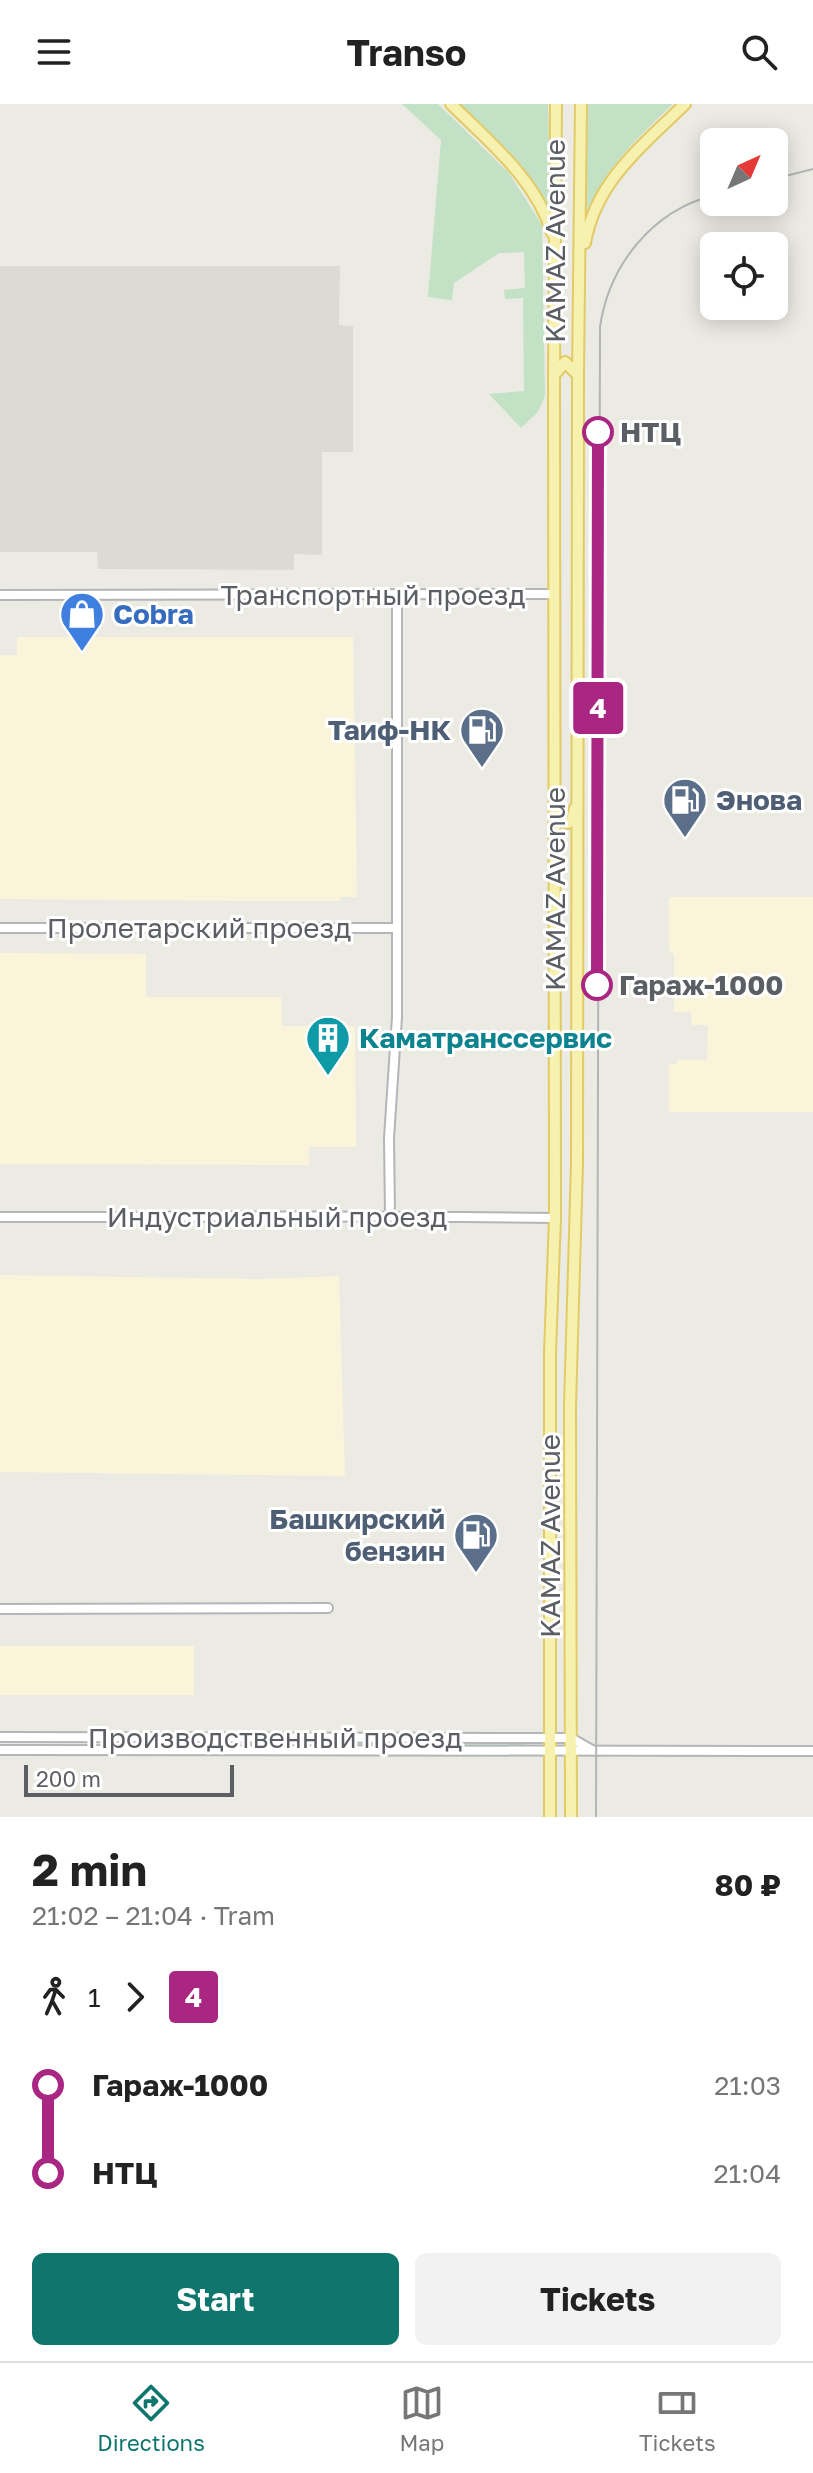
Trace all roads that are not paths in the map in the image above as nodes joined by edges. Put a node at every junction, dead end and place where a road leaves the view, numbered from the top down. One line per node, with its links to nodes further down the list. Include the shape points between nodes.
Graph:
1 (451, 104): 5 (main road, via 516,169 544,209)
2 (556, 104): 5 (main road, KAMAZ Avenue)
3 (581, 104): 6 (main road, KAMAZ Avenue)
4 (685, 104): 6 (main road, via 601,195)
5 (556, 264): 7 (main road, KAMAZ Avenue)
6 (581, 273): 8 (main road, KAMAZ Avenue)
7 (554, 375): 8 (main road, via 565,362); 9 (main road, KAMAZ Avenue)
8 (578, 375): 13 (main road, KAMAZ Avenue)
9 (555, 594): 11 (street, Транспортный проезд); 12 (main road, KAMAZ Avenue)
10 (0, 595): 11 (street, Транспортный проезд)
11 (397, 595): 15 (street)
12 (555, 795): 13 (main road, via 562,820 568,823); 18 (main road, KAMAZ Avenue)
13 (578, 797): 20 (main road, KAMAZ Avenue)
14 (0, 928): 15 (street, Пролетарский проезд)
15 (397, 928): 16 (street)
16 (390, 1215): 17 (street, Индустриальный проезд); 18 (street, Индустриальный проезд)
17 (0, 1217)
18 (555, 1218): 19 (main road, KAMAZ Avenue)
19 (550, 1353): 20 (main road, via 560,1373 569,1370); 21 (main road, KAMAZ Avenue)
20 (571, 1361): 22 (main road, KAMAZ Avenue)
21 (550, 1404): 22 (main road, via 559,1394); 27 (main road, KAMAZ Avenue)
22 (570, 1406): 28 (main road, KAMAZ Avenue)
23 (328, 1608): 24 (street)
24 (0, 1609)
25 (0, 1737): 26 (street, Производственный проезд)
26 (183, 1738): 27 (street, Производственный проезд); 30 (street)
27 (550, 1738): 28 (street, Производственный проезд); 34 (main road, KAMAZ Avenue)
28 (571, 1738): 31 (street); 33 (main road, KAMAZ Avenue)
29 (0, 1750): 30 (street, Производственный проезд)
30 (183, 1751): 34 (street, Производственный проезд)
31 (593, 1751): 32 (street); 33 (street)
32 (813, 1751)
33 (571, 1752): 34 (street, Производственный проезд); 36 (main road, KAMAZ Avenue)
34 (550, 1753): 35 (main road, KAMAZ Avenue)
35 (550, 1817)
36 (571, 1817)

